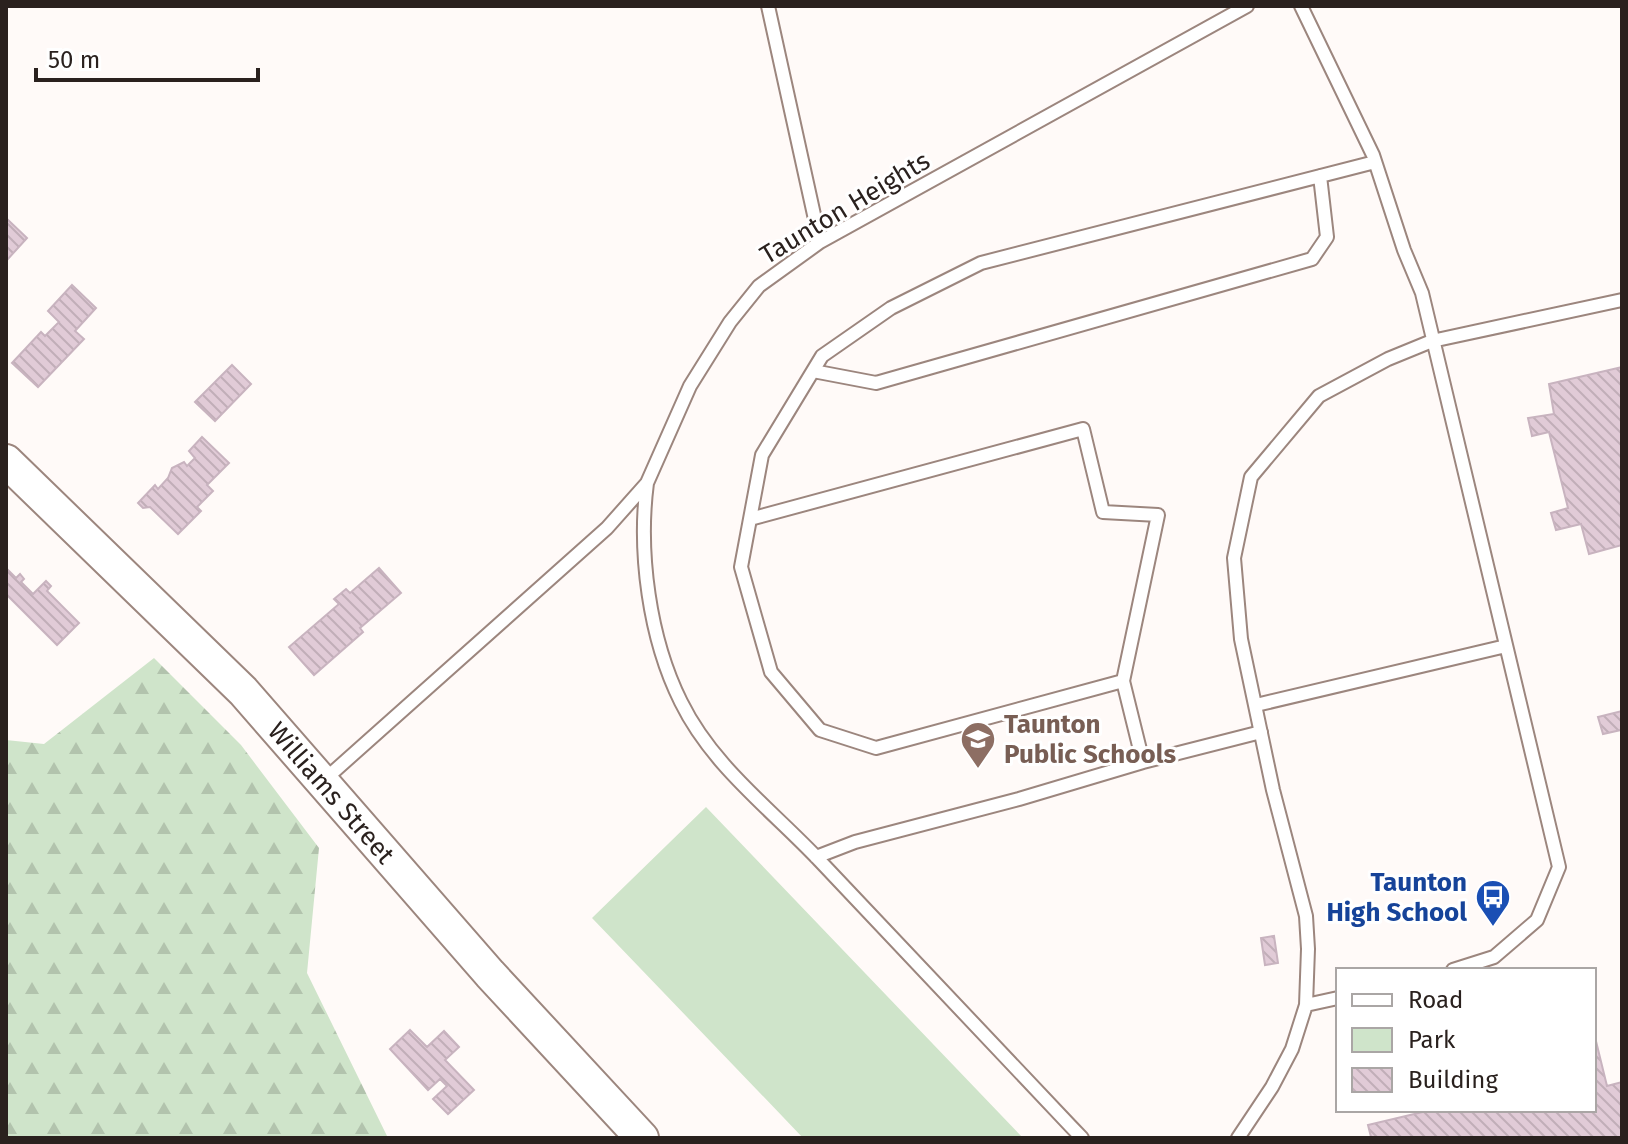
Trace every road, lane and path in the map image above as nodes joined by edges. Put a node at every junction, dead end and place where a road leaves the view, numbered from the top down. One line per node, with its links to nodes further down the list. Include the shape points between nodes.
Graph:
1 (768, 6): 6 (lane)
2 (1247, 6): 6 (lane, Taunton Heights)
3 (1301, 6): 4 (lane)
4 (1375, 162): 5 (lane); 8 (lane, via 1422,293)
5 (1320, 176): 9 (lane, via 981,263 891,308 822,356); 9 (lane, via 1327,237 1312,259 876,383)
6 (820, 242): 11 (lane, Taunton Heights, via 759,286 730,322 690,386)
7 (1622, 300): 8 (lane)
8 (1432, 341): 13 (lane); 15 (lane, via 1319,396 1251,477 1234,558 1241,639)
9 (813, 371): 12 (lane, via 762,455)
10 (6, 461): 18 (street, Williams Street, via 243,691)
11 (647, 483): 18 (lane, Taunton Heights, via 585,549); 19 (lane, via 642,521 649,597 680,701 749,794)
12 (750, 519): 14 (lane, via 741,567 771,672 820,730 876,748); 14 (lane, via 1083,429 1103,512 1158,515)
13 (1506, 646): 15 (lane); 20 (lane, via 1559,867 1537,920 1494,957)
14 (1123, 681): 17 (lane)
15 (1256, 705): 16 (lane)
16 (1261, 732): 17 (lane); 22 (lane, via 1306,916)
17 (1143, 762): 19 (lane)
18 (321, 783): 23 (street, Williams Street)
19 (816, 857): 24 (lane)
20 (1459, 968)
21 (1336, 998): 22 (lane)
22 (1306, 1005): 25 (lane, via 1292,1049)
23 (642, 1138)
24 (1082, 1138)
25 (1238, 1138)

